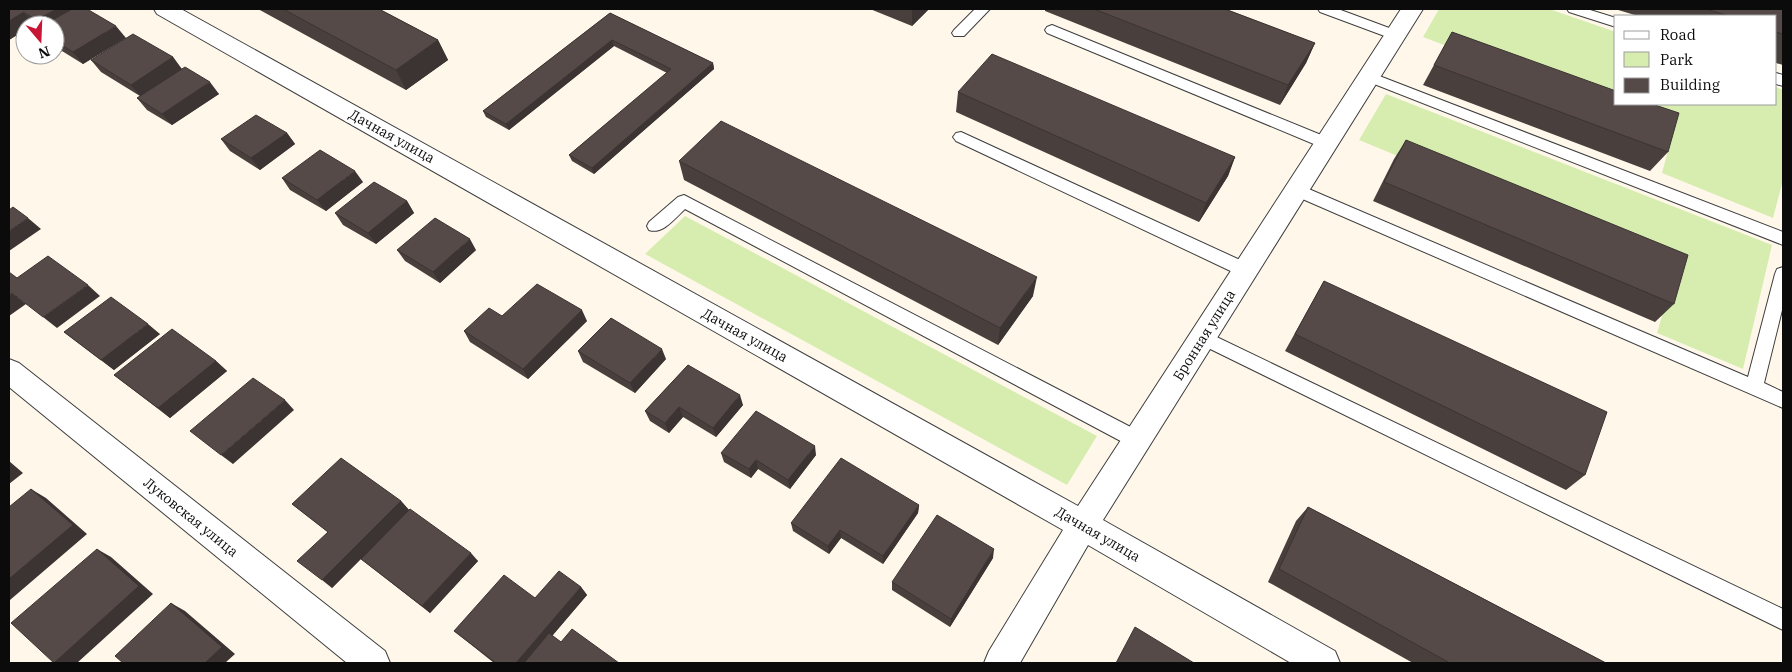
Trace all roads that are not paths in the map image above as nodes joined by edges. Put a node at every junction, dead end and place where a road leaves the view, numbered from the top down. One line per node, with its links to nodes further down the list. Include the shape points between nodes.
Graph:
1 (165, 9): 23 (street, Дачная улица)
2 (983, 9): 8 (lane)
3 (1326, 9): 9 (lane)
4 (1412, 9): 9 (street, Бронная улица)
5 (1574, 9): 6 (lane)
6 (1614, 22)
7 (1052, 30): 12 (lane)
8 (959, 33)
9 (1395, 34): 10 (street, Бронная улица)
10 (1368, 76): 12 (street, Бронная улица); 15 (lane)
11 (961, 137): 16 (lane)
12 (1326, 143): 13 (street, Бронная улица)
13 (1297, 190): 16 (street, Бронная улица); 20 (lane)
14 (655, 226): 22 (lane, via 684,201)
15 (1783, 239)
16 (1245, 270): 18 (street, Бронная улица)
17 (1783, 274): 20 (lane)
18 (1202, 338): 22 (street, Бронная улица); 24 (lane)
19 (9, 371): 25 (street, Луковская улица)
20 (1754, 387): 21 (lane)
21 (1783, 400)
22 (1137, 440): 23 (street, Бронная улица)
23 (1083, 525): 26 (street, Бронная улица); 27 (street, Дачная улица)
24 (1783, 620)
25 (373, 663)
26 (1001, 663)
27 (1323, 663)

